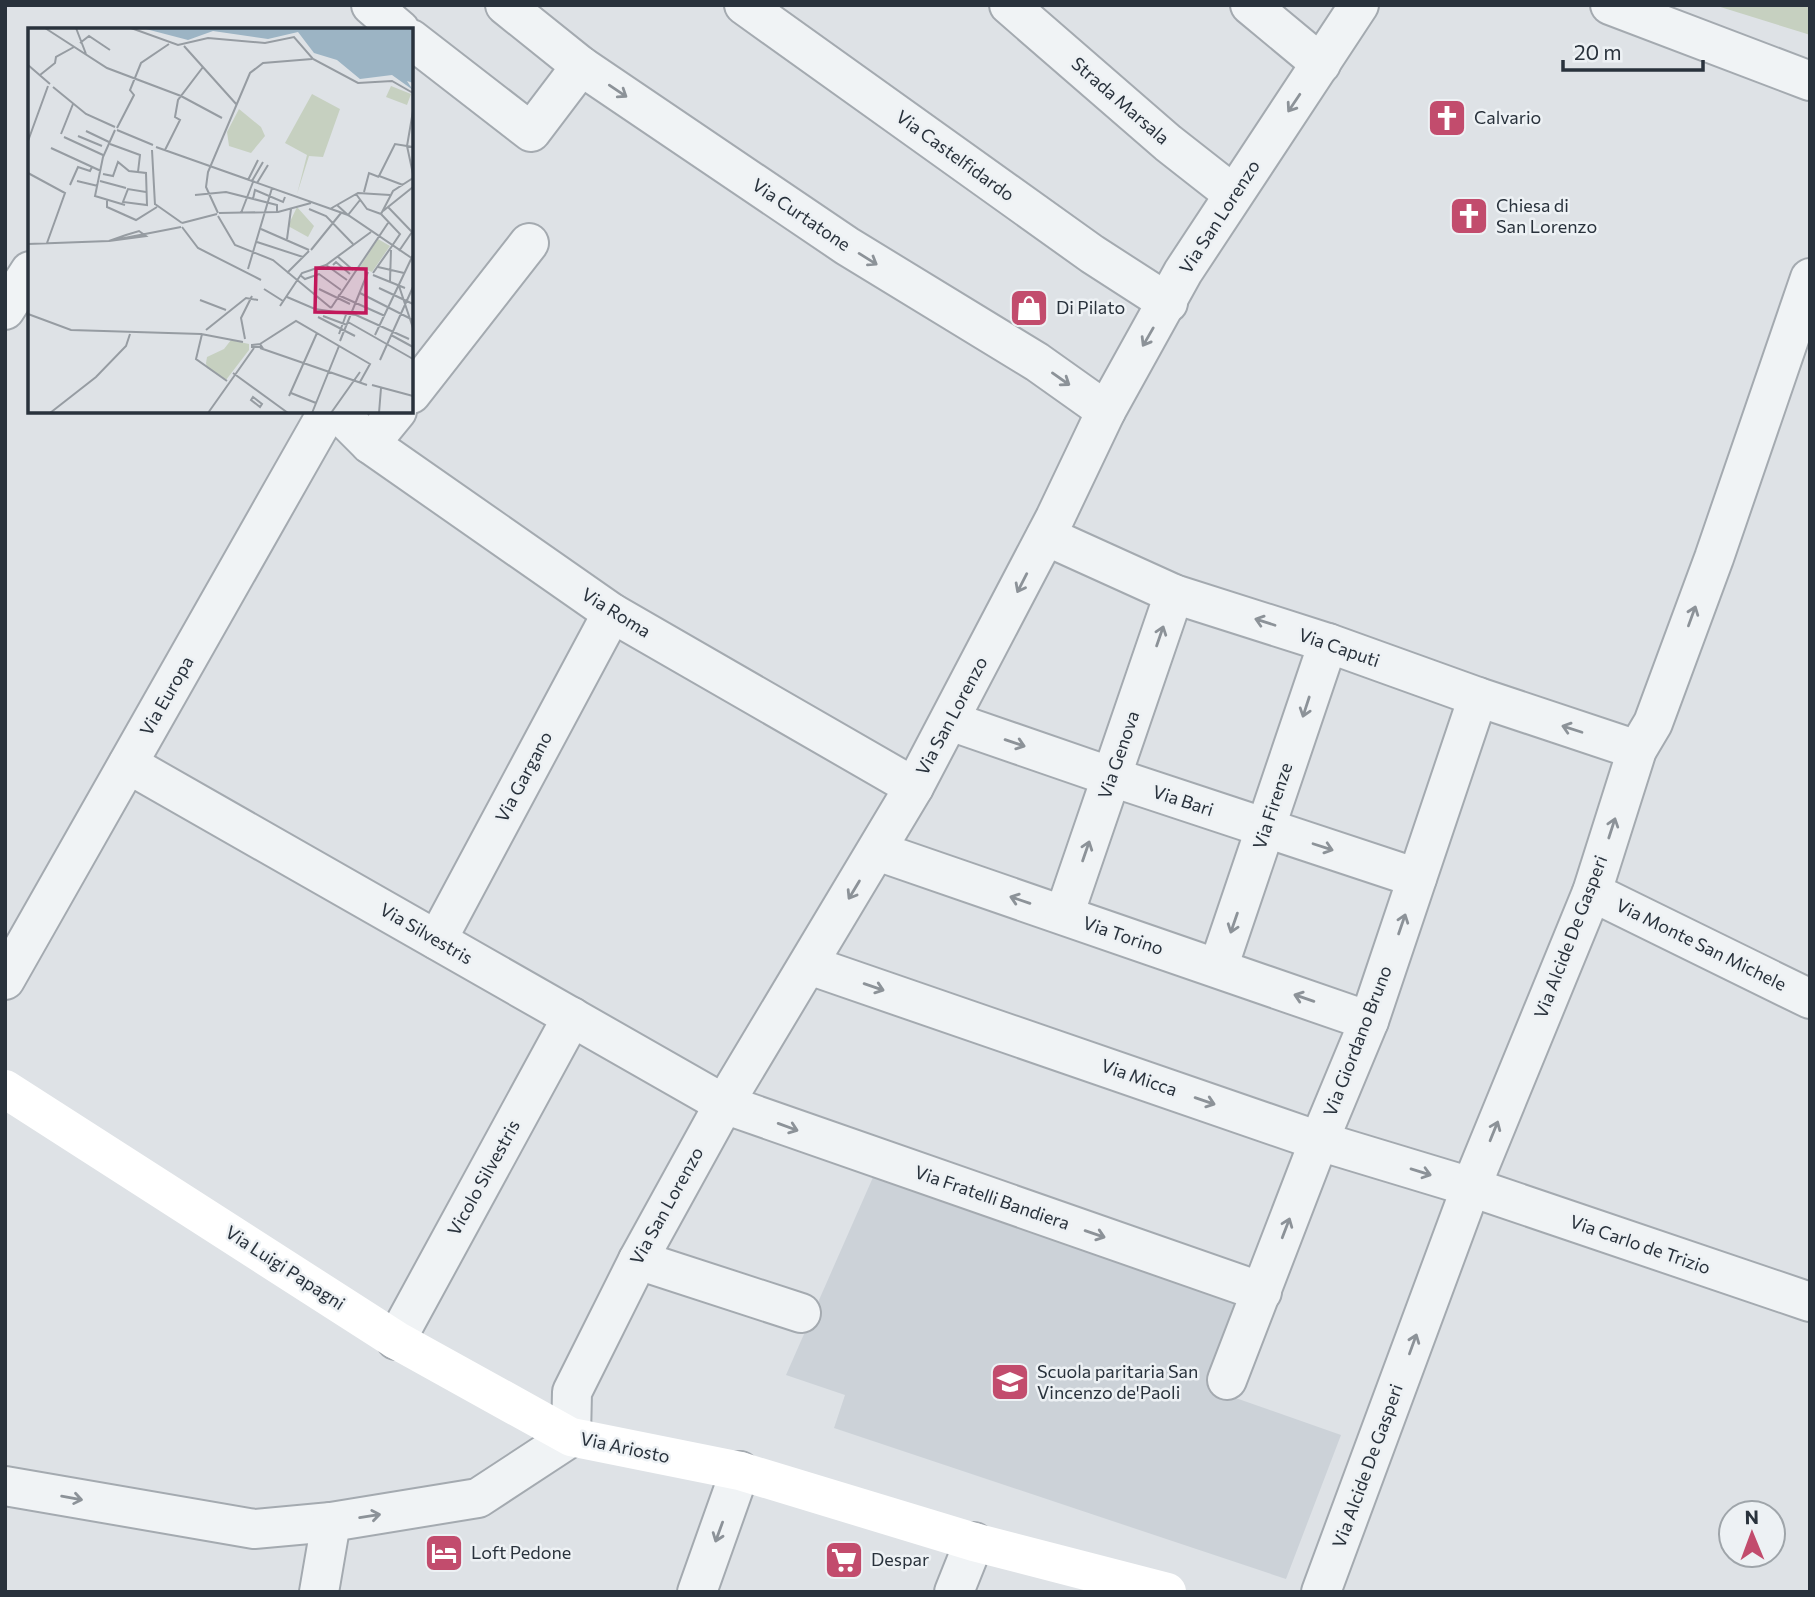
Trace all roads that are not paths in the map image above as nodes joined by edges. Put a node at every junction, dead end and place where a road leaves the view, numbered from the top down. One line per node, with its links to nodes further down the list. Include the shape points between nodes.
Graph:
1 (371, 5): 8 (street)
2 (505, 5): 11 (street, Via Curtatone)
3 (744, 5): 19 (street, Via Castelfidardo, via 1091,254)
4 (1009, 5): 13 (street, Strada Marsala)
5 (1250, 5): 10 (street)
6 (1359, 5): 10 (street, Via San Lorenzo)
7 (1610, 5): 12 (street)
8 (393, 28)
9 (413, 49): 11 (street, via 531,132)
10 (1321, 64): 13 (street, Via San Lorenzo, one-way to 13)
11 (581, 66): 22 (street, Via Curtatone, one-way to 22, via 847,246 1037,362)
12 (1810, 81)
13 (1233, 194): 19 (street, Via San Lorenzo)
14 (529, 243): 21 (street)
15 (28, 263): 16 (street)
16 (5, 270)
17 (28, 274): 20 (street)
18 (1810, 278): 33 (street, Via Alcide De Gasperi, one-way to 18, via 1653,723 1714,558)
19 (1168, 303): 22 (street, Via San Lorenzo, one-way to 22)
20 (5, 310)
21 (413, 391)
22 (1107, 411): 27 (street, Via San Lorenzo)
23 (327, 413): 34 (street, Via Europa)
24 (339, 413): 26 (street, Via Roma)
25 (395, 413): 26 (street)
26 (370, 444): 29 (street, Via Roma)
27 (1046, 536): 28 (street, Via Caputi); 32 (street, Via San Lorenzo, one-way to 32)
28 (1174, 593): 30 (street, Via Caputi, one-way to 28); 35 (street, Via Genova, one-way to 28)
29 (612, 613): 36 (street, Via Roma); 42 (street, Via Gargano)
30 (1328, 643): 31 (street, Via Caputi); 37 (street, Via Firenze, one-way to 37)
31 (1478, 697): 33 (street, Via Caputi, one-way to 31); 39 (street, Via Giordano Bruno)
32 (950, 721): 35 (street, Via Bari, one-way to 35); 36 (street, Via San Lorenzo)
33 (1637, 750): 40 (street, Via Alcide De Gasperi, one-way to 33)
34 (128, 764): 42 (street, Via Silvestris); 45 (street, Via Europa)
35 (1112, 777): 37 (street, Via Bari); 41 (street, Via Genova, one-way to 35)
36 (914, 788): 38 (street, Via San Lorenzo)
37 (1266, 828): 39 (street, Via Bari, one-way to 39); 44 (street, Via Firenze, one-way to 44)
38 (877, 852): 41 (street, Via Torino, one-way to 38); 43 (street, Via San Lorenzo, one-way to 43)
39 (1418, 878): 48 (street, Via Giordano Bruno, one-way to 39)
40 (1592, 892): 46 (street, Via Monte San Michele); 52 (street, Via Alcide De Gasperi, one-way to 40)
41 (1064, 915): 44 (street, Via Torino)
42 (437, 940): 47 (street, Via Silvestris)
43 (809, 965): 50 (street, Via San Lorenzo); 51 (street, Via Micca, one-way to 51)
44 (1218, 968): 48 (street, Via Torino, one-way to 44)
45 (5, 980)
46 (1810, 999)
47 (572, 1017): 50 (street, Via Silvestris); 57 (street, Vicolo Silvestris)
48 (1369, 1021): 51 (street, Via Giordano Bruno)
49 (5, 1089): 57 (street, Via Luigi Papagni)
50 (724, 1104): 53 (street, Via San Lorenzo); 54 (street, Via Fratelli Bandiera, one-way to 54)
51 (1319, 1141): 52 (street, Via Micca, one-way to 52); 54 (street, Via Giordano Bruno, one-way to 51)
52 (1471, 1187): 55 (street, Via Carlo de Trizio); 68 (street, Via Alcide De Gasperi, one-way to 52)
53 (638, 1260): 56 (street); 59 (street, Via San Lorenzo, via 572,1392)
54 (1262, 1292): 58 (street, Via Giordano Bruno)
55 (1810, 1302)
56 (801, 1314)
57 (396, 1340): 59 (street, Via Luigi Papagni)
58 (1227, 1380)
59 (571, 1437): 60 (street, Via Ariosto); 62 (street, Via Ariosto, one-way to 59, via 478,1499)
60 (740, 1471): 63 (street, Via Ariosto); 66 (street, one-way to 66)
61 (5, 1486): 62 (street, Via Ariosto, one-way to 62, via 254,1530)
62 (331, 1522): 65 (street)
63 (974, 1542): 64 (street, Via Ariosto); 67 (street)
64 (1144, 1589)
65 (319, 1592)
66 (697, 1592)
67 (954, 1592)
68 (1321, 1592)

